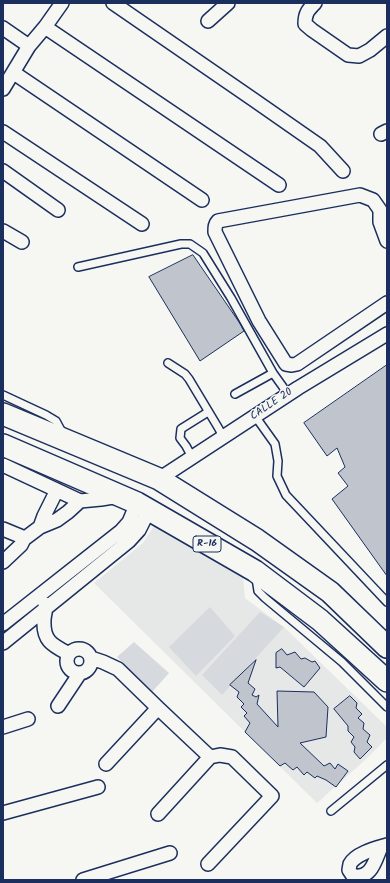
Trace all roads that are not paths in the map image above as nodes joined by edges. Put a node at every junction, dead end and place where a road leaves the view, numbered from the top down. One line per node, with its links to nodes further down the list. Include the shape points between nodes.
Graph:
1 (62, 3): 6 (street)
2 (114, 3): 14 (street, via 320,146)
3 (228, 3): 5 (street)
4 (315, 3): 8 (street, via 305,17 305,24 348,55 359,56)
5 (208, 21)
6 (45, 27): 9 (street); 15 (street)
7 (3, 28): 9 (street)
8 (387, 36)
9 (29, 46): 10 (street)
10 (14, 73): 11 (street); 16 (street)
11 (3, 89)
12 (3, 132): 18 (street)
13 (3, 171): 17 (street)
14 (343, 171)
15 (279, 185)
16 (202, 200)
17 (58, 210)
18 (142, 224)
19 (3, 231): 21 (street)
20 (387, 241): 23 (street, via 380,222 380,210 373,200 360,195 218,221 215,227 215,232 256,315 286,364 297,364)
21 (22, 242)
22 (78, 267): 26 (lane, via 190,244 202,253 223,285)
23 (387, 303)
24 (387, 334): 29 (street, CALLE 20)
25 (168, 363): 30 (lane, via 185,374)
26 (273, 373): 27 (lane); 29 (lane)
27 (235, 394)
28 (3, 395): 34 (lane, via 56,421)
29 (288, 395): 32 (street, CALLE 20)
30 (208, 412): 33 (lane); 36 (lane, via 181,430 180,438)
31 (3, 414): 34 (main road, R-16)
32 (255, 416): 33 (street, CALLE 20); 48 (lane, via 275,444 277,476 286,495)
33 (223, 437): 36 (street, CALLE 20)
34 (65, 440): 38 (main road, R-16)
35 (3, 445): 41 (main road, R-16)
36 (192, 457): 38 (street, CALLE 20)
37 (3, 465): 39 (street)
38 (159, 479): 52 (main road, R-16, via 257,540 330,592)
39 (57, 490): 40 (street); 42 (street)
40 (80, 501): 41 (street, via 101,499); 42 (street, via 56,520)
41 (135, 503): 46 (main road, R-16); 47 (street, via 129,522 121,531); 49 (street, via 139,530 129,541)
42 (40, 527): 44 (street)
43 (3, 529): 44 (street)
44 (24, 539): 45 (street)
45 (3, 562)
46 (255, 571): 56 (main road, R-16, via 320,620); 58 (lane, via 258,591 342,662)
47 (40, 595): 49 (street); 50 (street)
48 (387, 602)
49 (46, 608): 51 (street); 53 (street, via 45,635 52,644)
50 (3, 624)
51 (3, 643)
52 (387, 647)
53 (69, 654): 54 (street, via 81,649); 55 (street, via 66,660 68,667 73,672)
54 (91, 658): 55 (street, via 86,671); 59 (street, via 118,668)
55 (80, 673): 57 (street)
56 (387, 681)
57 (58, 706)
58 (387, 707)
59 (158, 708): 62 (street); 63 (street)
60 (28, 719): 61 (street)
61 (3, 727)
62 (210, 757): 68 (street); 70 (street, via 232,757 272,796)
63 (106, 764)
64 (387, 765): 66 (lane)
65 (98, 787): 67 (street)
66 (331, 811)
67 (3, 813)
68 (158, 814)
69 (170, 853): 71 (street)
70 (208, 864)
71 (83, 880)

